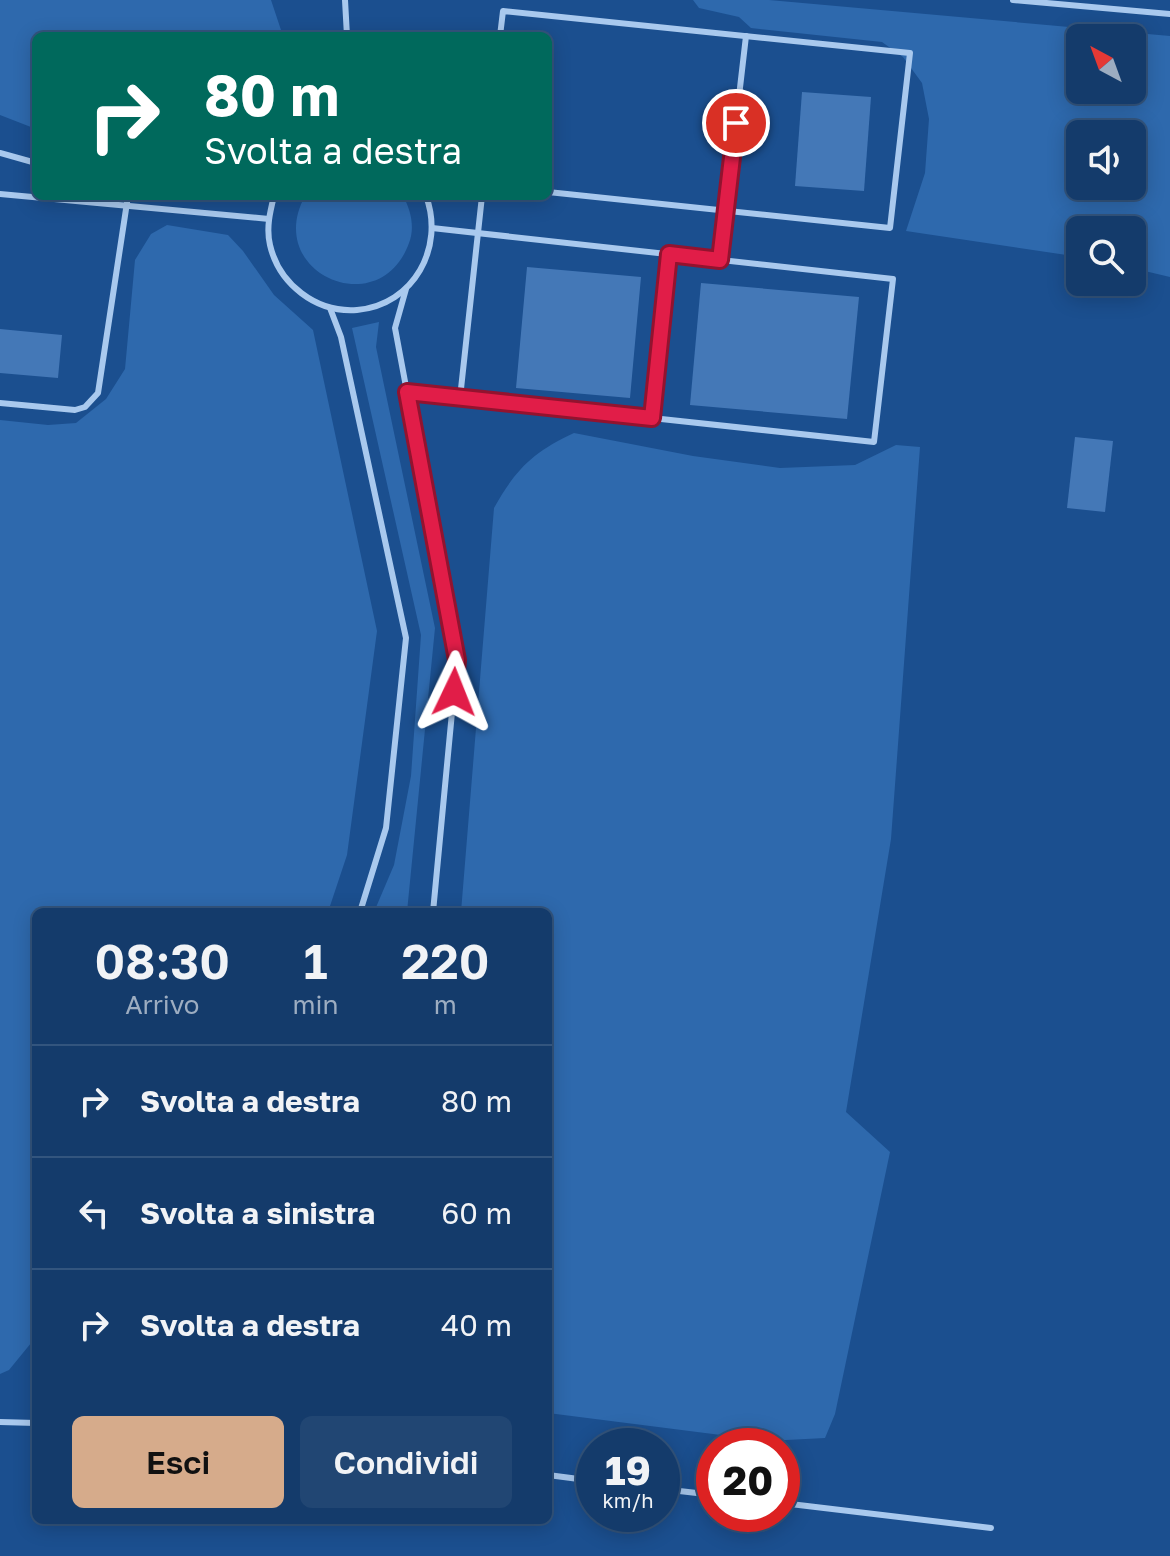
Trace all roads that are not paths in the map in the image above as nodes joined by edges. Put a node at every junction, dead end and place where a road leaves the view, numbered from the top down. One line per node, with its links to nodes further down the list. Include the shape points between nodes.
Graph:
1 (345, 0): 4 (lane)
2 (1013, 0): 3 (lane)
3 (1170, 14)
4 (347, 32)
5 (500, 32): 6 (lane, via 503,11)
6 (746, 36): 18 (lane); 18 (lane, via 910,53 890,228)
7 (0, 153): 8 (lane)
8 (32, 162)
9 (552, 192): 18 (lane)
10 (0, 194): 11 (lane)
11 (32, 197)
12 (64, 200): 17 (lane)
13 (128, 200): 17 (lane)
14 (273, 200): 19 (lane)
15 (428, 200): 20 (lane)
16 (482, 200): 21 (lane)
17 (127, 206): 19 (lane); 28 (lane, via 98,393 75,410)
18 (726, 211): 23 (lane)
19 (269, 219): 25 (lane, via 269,243 283,275 308,299)
20 (432, 228): 21 (lane); 24 (lane, via 423,267)
21 (478, 233): 22 (lane); 27 (lane)
22 (669, 254): 23 (lane); 29 (lane)
23 (720, 260): 29 (lane, via 893,279 874,442)
24 (406, 289): 25 (lane, via 383,304 357,310); 26 (lane, via 395,328)
25 (330, 308): 30 (lane, via 341,337 406,638 386,828)
26 (407, 392): 27 (lane); 31 (lane, via 457,660)
27 (460, 398): 29 (lane)
28 (0, 403)
29 (652, 418)
30 (361, 908)
31 (433, 908)
32 (0, 1422): 33 (lane)
33 (32, 1423)
34 (552, 1476): 35 (lane)
35 (576, 1479)
36 (800, 1505): 37 (lane)
37 (991, 1528)

